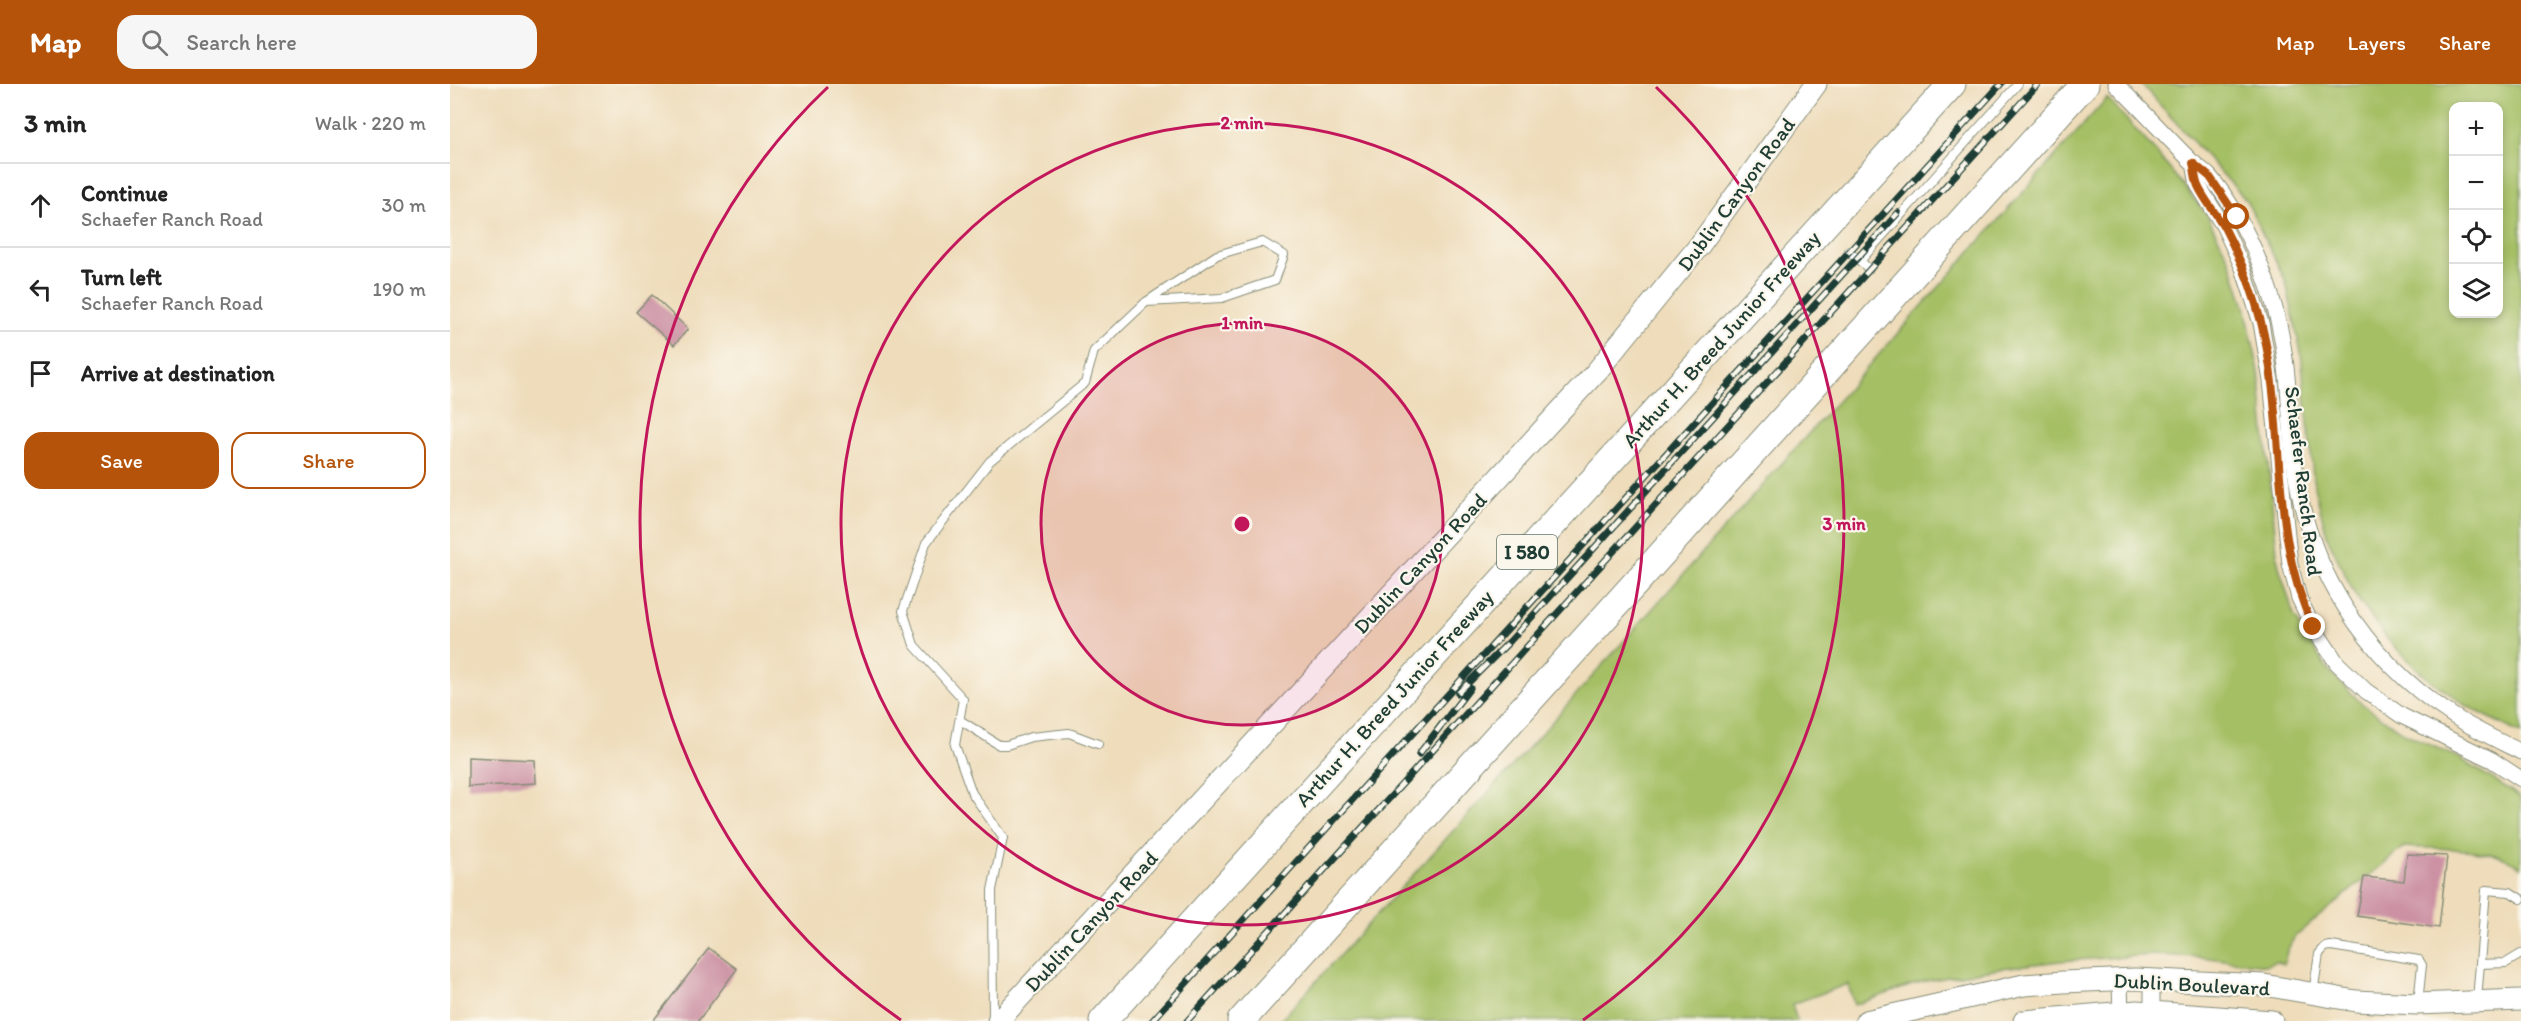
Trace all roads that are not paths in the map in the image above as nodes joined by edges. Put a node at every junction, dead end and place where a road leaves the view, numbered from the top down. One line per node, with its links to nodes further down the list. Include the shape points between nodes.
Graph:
1 (1816, 84): 28 (main road, Dublin Canyon Road, via 1699,246 1597,371)
2 (1952, 84): 29 (highway, Arthur H. Breed Junior Freeway / I 580)
3 (2018, 84): 8 (lane)
4 (2116, 84): 6 (street, Schaefer Ranch Road)
5 (2076, 94): 30 (highway)
6 (2193, 163): 13 (street, Schaefer Ranch Road, via 2210,177 2258,256 2276,309 2285,357 2300,500 2313,544 2346,611 2375,649 2414,687 2450,714); 14 (street, Schaefer Ranch Road, via 2198,185 2243,268 2261,323 2290,564 2313,627 2337,663 2366,691 2402,716 2492,760)
7 (1849, 250): 8 (lane)
8 (1860, 261): 9 (lane)
9 (1869, 269)
10 (1146, 302): 10 (lane, via 1222,298 1275,280 1284,255 1262,243 1217,255); 11 (lane, via 1094,351 1085,383 990,461 926,543 903,611 914,645 963,699)
11 (960, 720): 12 (lane, via 999,745 1069,733); 27 (lane, via 955,745 972,793 1003,838 992,890)
12 (1098, 744)
13 (2521, 752)
14 (2521, 779)
15 (2521, 899): 17 (lane, via 2510,892 2486,890)
16 (2521, 954): 17 (lane, via 2506,963)
17 (2480, 964): 22 (lane)
18 (2120, 980): 19 (main road, Dublin Boulevard); 24 (street); 26 (main road, Dublin Boulevard, via 2024,985)
19 (2152, 980): 20 (main road, Dublin Boulevard, via 2264,985); 25 (street)
20 (2313, 995): 23 (main road, Dublin Boulevard); 23 (lane, via 2319,954 2331,946 2419,960 2422,965)
21 (2521, 1000): 22 (main road, Dublin Boulevard)
22 (2477, 1002): 23 (main road, Dublin Boulevard)
23 (2417, 1004)
24 (2121, 1016): 25 (main road, Dublin Boulevard); 32 (main road, Dublin Boulevard)
25 (2152, 1016): 33 (main road, Dublin Boulevard)
26 (1895, 1017): 31 (main road, Dublin Boulevard)
27 (993, 1021)
28 (998, 1021)
29 (1103, 1021)
30 (1241, 1021)
31 (1866, 1021)
32 (2024, 1021)
33 (2272, 1021)

